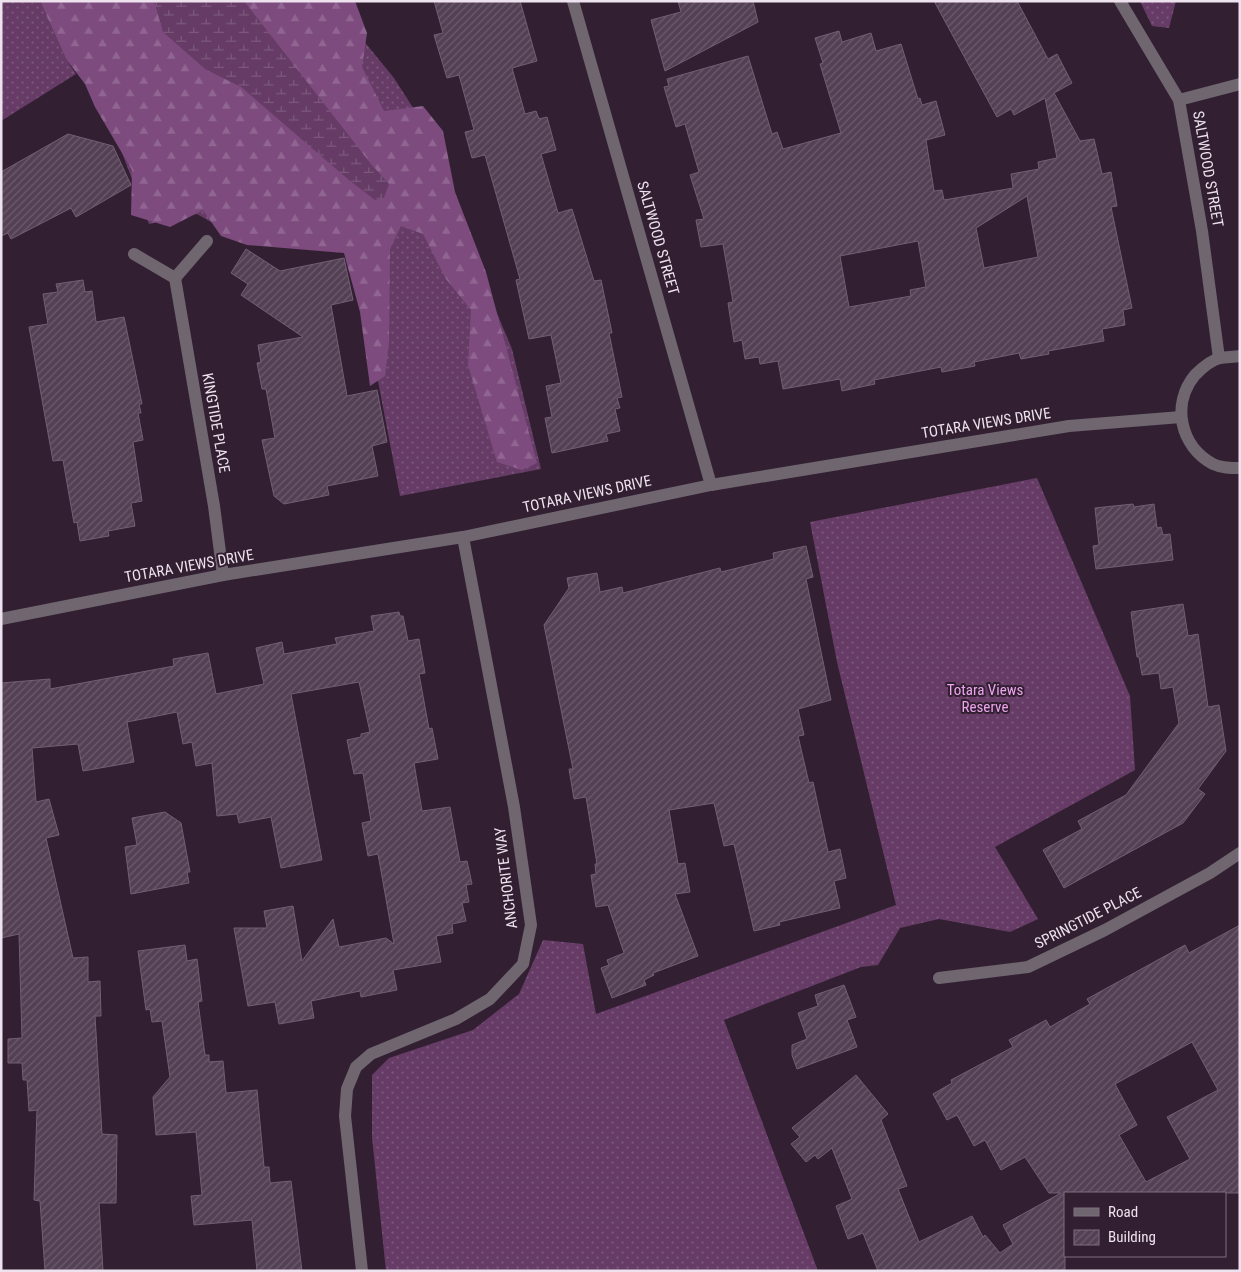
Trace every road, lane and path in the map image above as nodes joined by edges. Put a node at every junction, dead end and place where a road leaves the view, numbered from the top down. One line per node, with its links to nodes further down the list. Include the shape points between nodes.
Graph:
1 (573, 1): 12 (street, SALTWOOD STREET)
2 (1120, 1): 4 (street, SALTWOOD STREET)
3 (1240, 84): 4 (street)
4 (1179, 100): 9 (street, SALTWOOD STREET, via 1203,237)
5 (207, 241): 7 (street)
6 (134, 254): 7 (street)
7 (175, 278): 14 (street, KINGTIDE PLACE)
8 (1240, 356): 9 (street)
9 (1219, 358): 10 (street, via 1202,368 1189,383 1182,401)
10 (1181, 417): 11 (street, via 1186,436 1198,452 1214,464); 12 (street, TOTARA VIEWS DRIVE, via 1069,426)
11 (1240, 468)
12 (711, 485): 13 (street, TOTARA VIEWS DRIVE)
13 (463, 537): 14 (street, TOTARA VIEWS DRIVE); 18 (street, ANCHORITE WAY, via 514,807 531,925 523,964 490,998 456,1019 371,1054 356,1067 347,1089 345,1116)
14 (223, 575): 15 (street, TOTARA VIEWS DRIVE)
15 (1, 619)
16 (1240, 853): 17 (street, SPRINGTIDE PLACE, via 1166,897 1028,967)
17 (939, 978)
18 (362, 1271)

